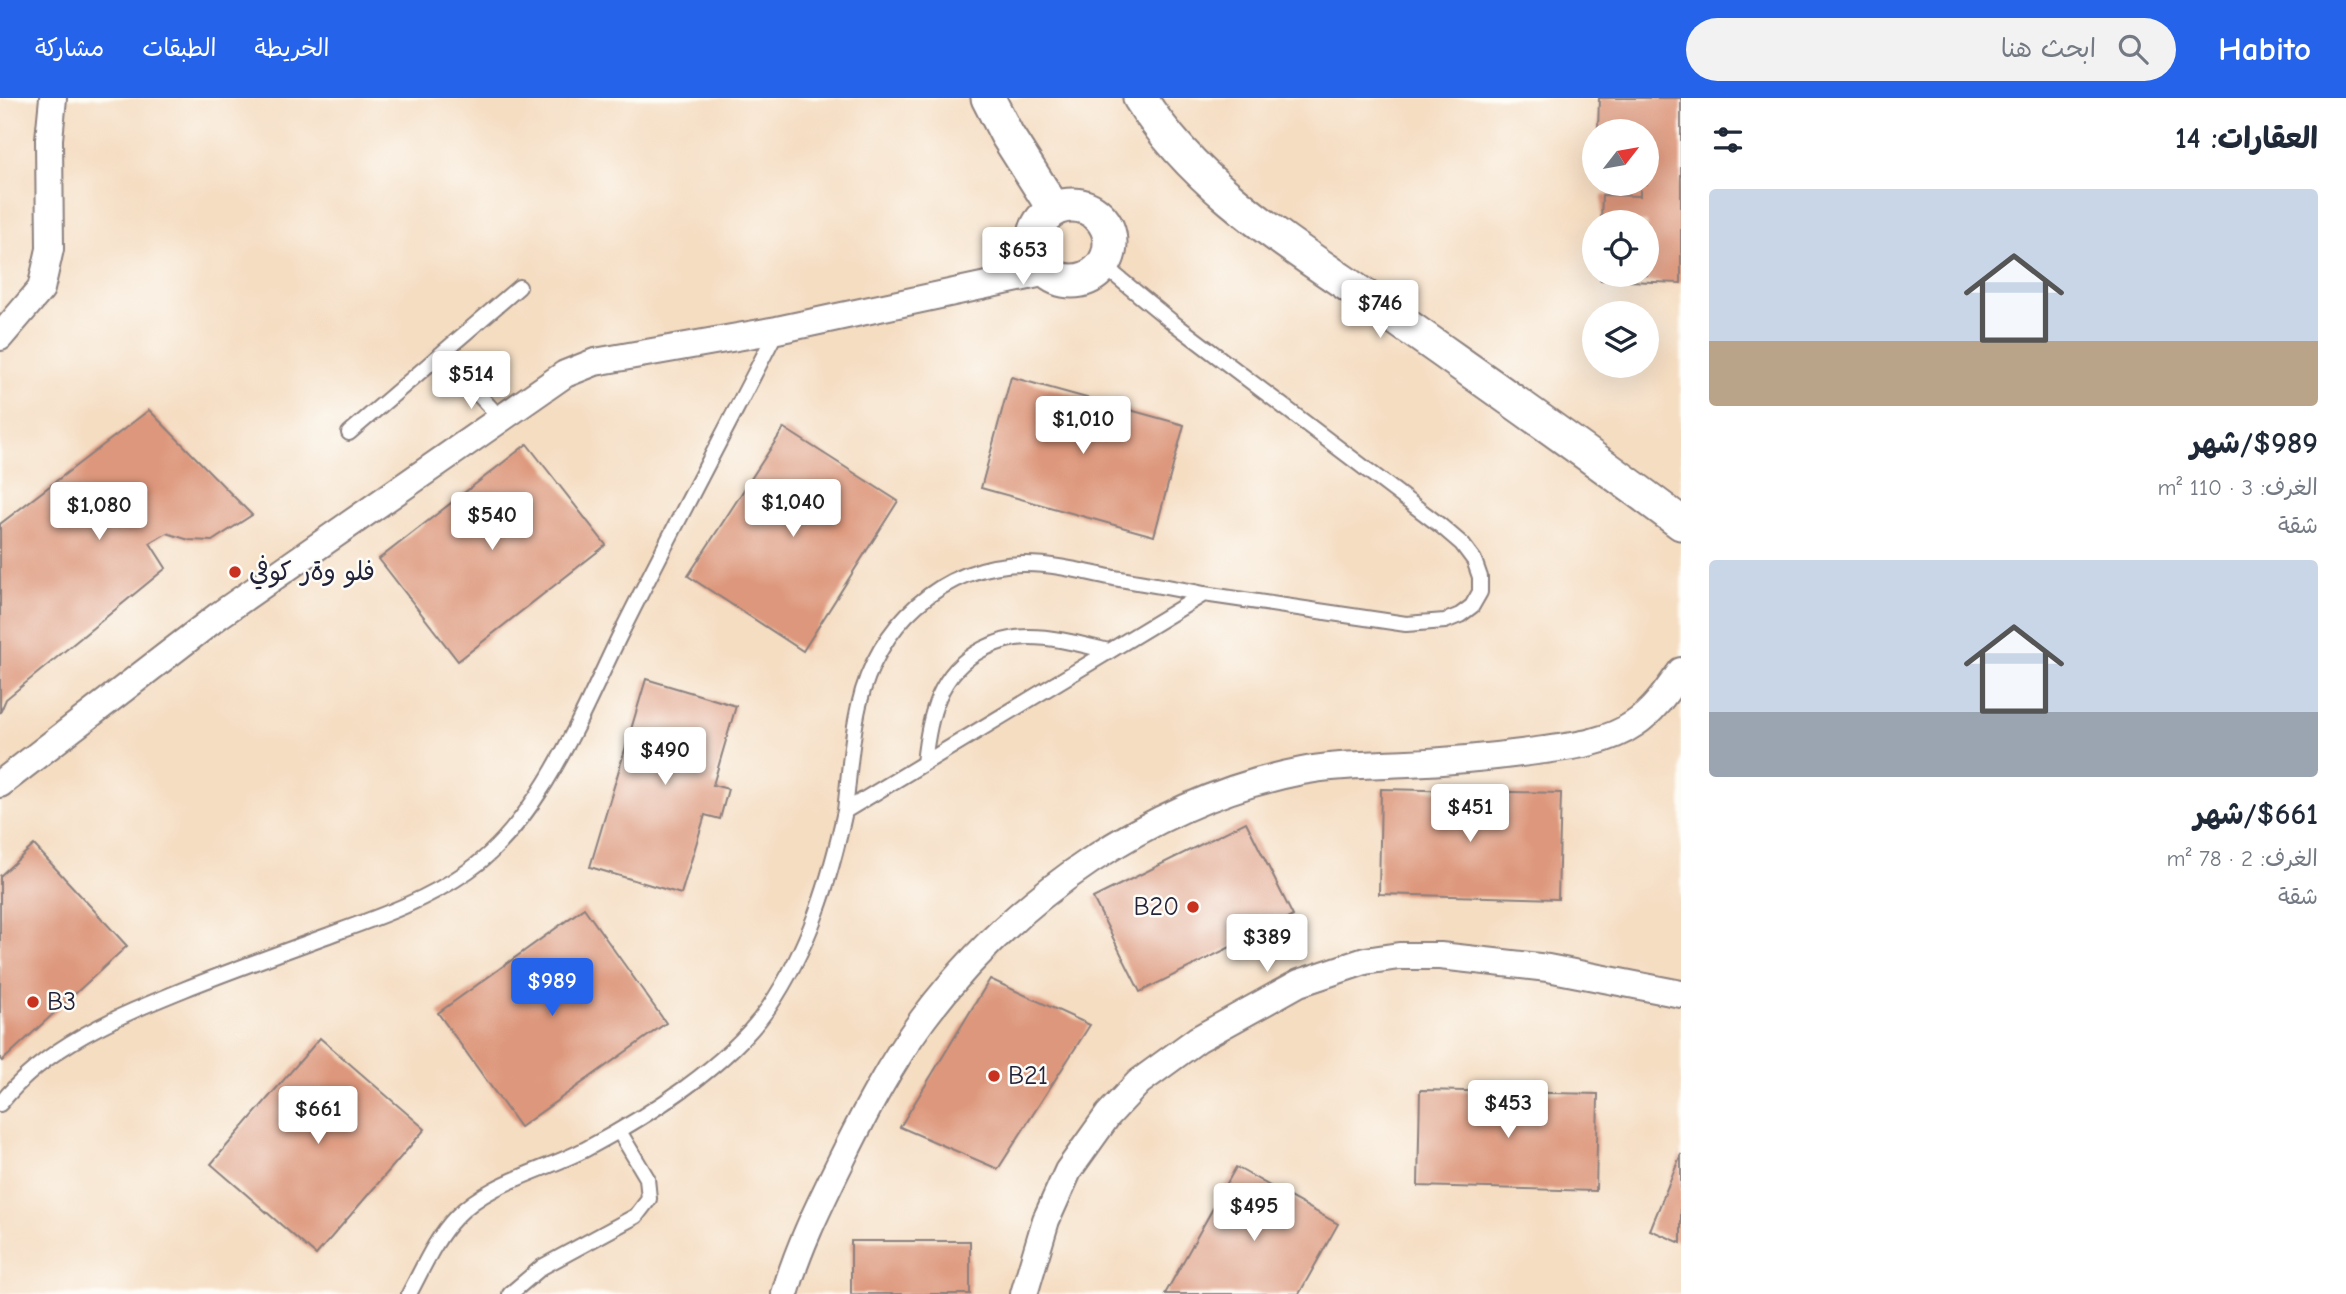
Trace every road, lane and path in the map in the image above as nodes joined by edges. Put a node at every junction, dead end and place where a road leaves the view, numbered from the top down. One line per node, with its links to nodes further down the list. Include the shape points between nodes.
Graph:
1 (53, 98): 9 (street, via 50,249 41,289)
2 (988, 98): 4 (street)
3 (1140, 98): 13 (street, via 1172,144 1231,201)
4 (1054, 209): 5 (street, via 1079,205 1101,217 1111,241); 6 (street, via 1037,226 1034,238 1034,251)
5 (1104, 266): 6 (street, via 1095,275 1070,282); 14 (lane, via 1441,526 1474,559 1480,577 1480,592 1472,606 1446,621 1428,623 1406,624)
6 (1046, 272): 8 (street)
7 (519, 287): 10 (lane)
8 (777, 330): 11 (street, via 594,362 565,374); 21 (lane, via 587,707 534,799 505,838 470,870 434,893 162,999 78,1038 18,1082)
9 (0, 337)
10 (441, 354): 11 (lane); 12 (lane)
11 (501, 419): 18 (street, via 218,616)
12 (349, 433)
13 (1681, 523)
14 (1204, 594): 15 (lane); 19 (lane, via 1026,564 992,567 939,588 901,620 869,673 858,706)
15 (1110, 651): 17 (lane); 17 (lane, via 1021,637 976,652 943,686 931,714)
16 (1681, 671): 25 (street, via 1648,714 1592,742 1511,755 1304,771 1259,781 1157,822 1070,876 993,940 923,1020 864,1114 806,1232)
17 (924, 763): 19 (lane)
18 (0, 784)
19 (845, 811): 22 (lane, via 818,910 769,1007 735,1046 699,1076)
20 (1681, 994): 26 (street, via 1548,968 1440,956 1365,961 1299,983 1198,1039 1139,1082 1116,1106 1068,1171 1046,1220)
21 (0, 1104)
22 (619, 1131): 23 (lane, via 471,1203 444,1231); 24 (lane, via 647,1178 649,1199 636,1216 542,1267)
23 (409, 1294)
24 (510, 1294)
25 (785, 1294)
26 (1024, 1294)

